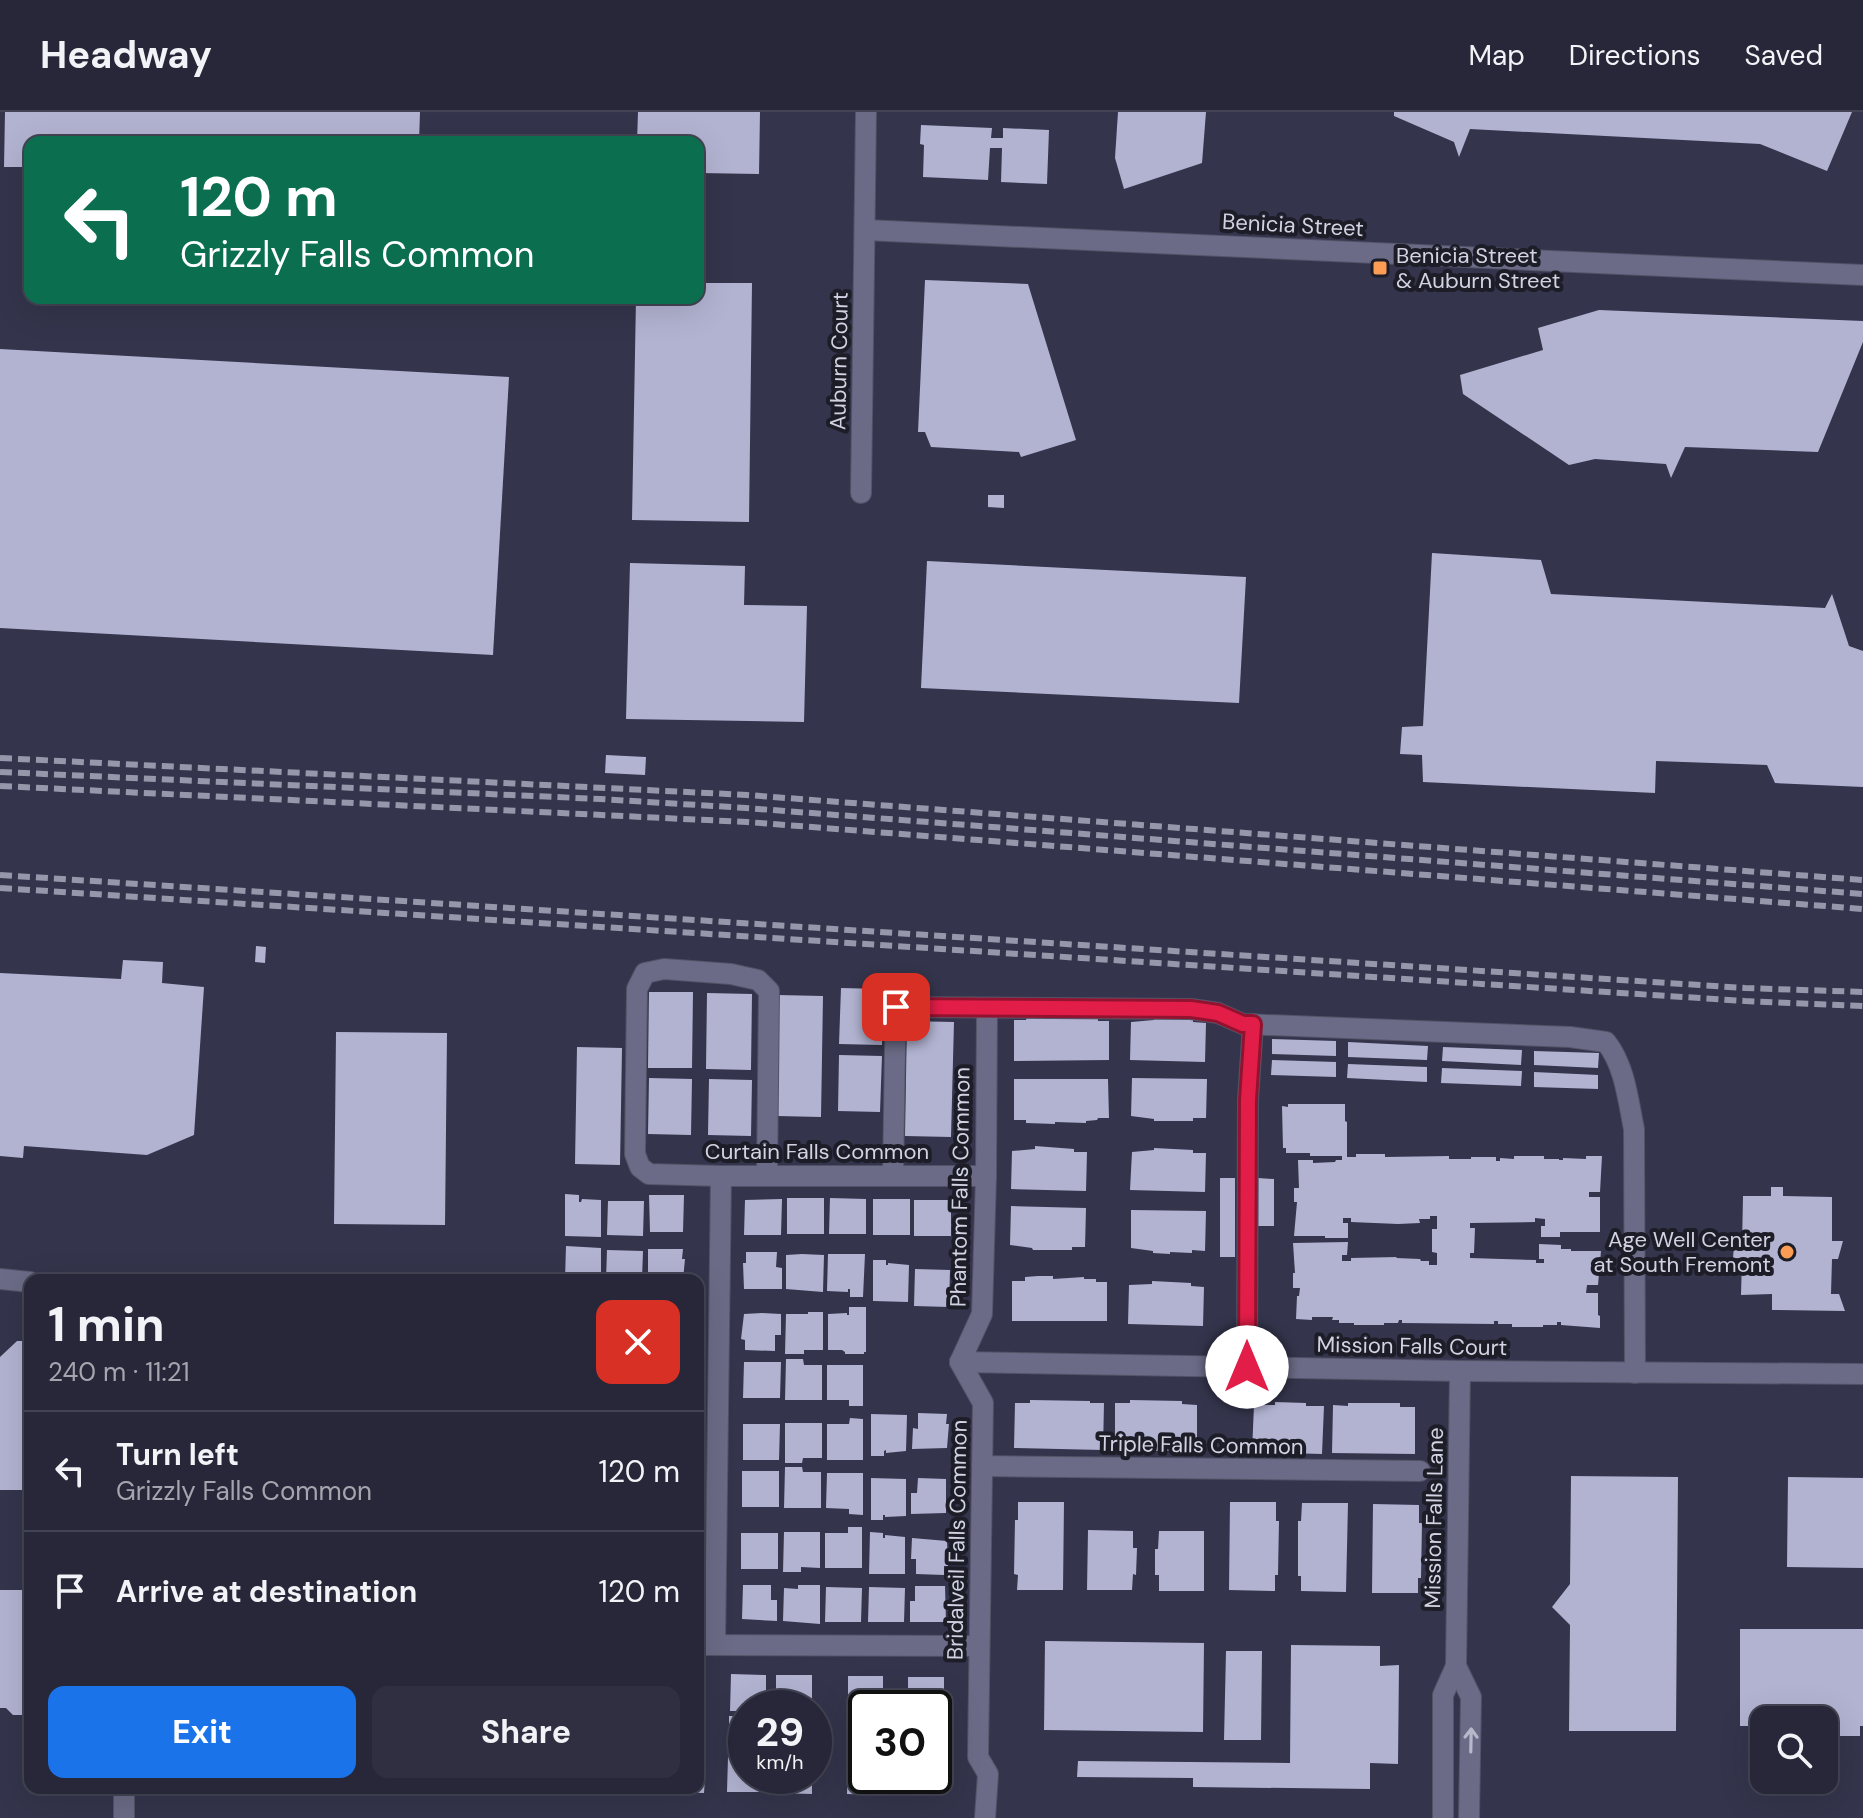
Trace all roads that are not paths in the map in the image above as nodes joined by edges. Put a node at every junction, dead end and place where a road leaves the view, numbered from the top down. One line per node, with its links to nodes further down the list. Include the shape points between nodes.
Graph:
1 (866, 112): 2 (street, Auburn Court)
2 (865, 230): 3 (street, Benicia Street); 4 (street, Auburn Court)
3 (1863, 275)
4 (861, 493)
5 (896, 986): 6 (street)
6 (896, 1007): 7 (street); 10 (street)
7 (987, 1008): 8 (street, via 1191,1009); 12 (street, Phantom Falls Common)
8 (1253, 1024): 16 (street); 18 (street, via 1606,1042 1615,1054 1634,1129)
9 (767, 1175): 10 (street, Curtain Falls Common); 11 (street, Curtain Falls Common); 11 (street, Curtain Falls Common, via 769,991 758,980 731,974 664,969 645,973 637,989 635,1154 649,1174)
10 (893, 1175): 12 (street, Curtain Falls Common)
11 (721, 1176): 22 (street)
12 (986, 1176): 15 (street, Phantom Falls Common, via 982,1314)
13 (0, 1279): 14 (street)
14 (24, 1281)
15 (960, 1362): 16 (street, Mission Falls Court); 20 (street, Bridalveil Falls Common, via 983,1403)
16 (1247, 1367): 17 (street, Mission Falls Court)
17 (1460, 1371): 18 (street, Mission Falls Court); 24 (street, Mission Falls Lane)
18 (1635, 1373): 19 (street, Mission Falls Court)
19 (1863, 1374)
20 (982, 1466): 21 (street, Triple Falls Common); 23 (street, Bridalveil Falls Common)
21 (1420, 1471)
22 (707, 1645): 23 (street)
23 (979, 1646): 27 (street, Bridalveil Falls Common, via 978,1757 988,1774)
24 (1456, 1666): 28 (street, Mission Falls Lane, via 1443,1695); 29 (street, Mission Falls Lane, one-way to 24, via 1471,1697)
25 (124, 1794): 26 (street)
26 (124, 1818)
27 (985, 1818)
28 (1443, 1818)
29 (1469, 1818)

